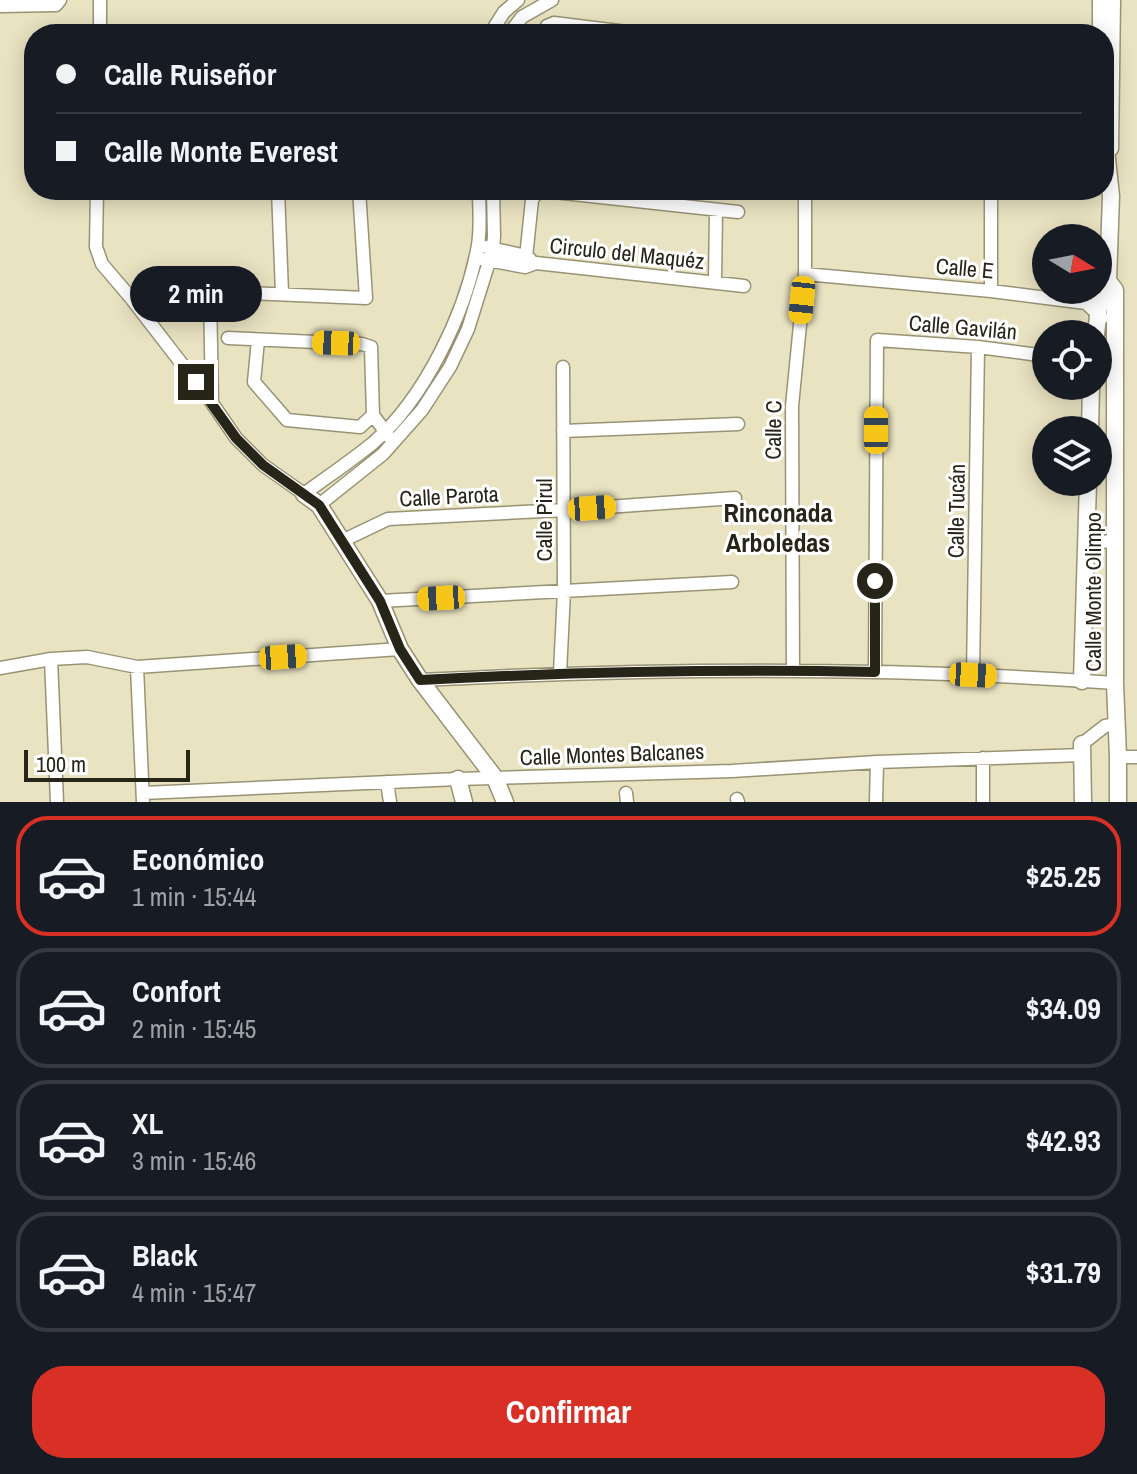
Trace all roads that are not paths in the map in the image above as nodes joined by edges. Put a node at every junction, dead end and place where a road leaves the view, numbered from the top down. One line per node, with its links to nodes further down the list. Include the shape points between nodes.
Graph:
1 (60, 0): 7 (street, via 56,5)
2 (100, 0): 8 (street)
3 (518, 0): 9 (street)
4 (552, 0): 10 (street)
5 (1101, 0): 11 (main road)
6 (1114, 0): 12 (street)
7 (0, 6)
8 (100, 24)
9 (496, 24)
10 (517, 24)
11 (1106, 24)
12 (1107, 24)
13 (97, 200): 34 (street, via 96,247 102,264)
14 (278, 200): 33 (street)
15 (360, 200): 33 (street, via 366,298)
16 (479, 200): 25 (street)
17 (493, 200): 26 (street)
18 (532, 200): 27 (street, Circulo del Maquéz)
19 (626, 200): 23 (street, Circulo del Maquéz)
20 (805, 200): 28 (street, Calle C)
21 (991, 200): 31 (street)
22 (1111, 200): 35 (main road, via 1108,281 1101,289)
23 (716, 210): 24 (street, Circulo del Maquéz); 29 (street, Circulo del Maquéz)
24 (738, 212)
25 (476, 251): 26 (street, Circulo del Maquéz); 47 (street, via 456,322 438,359)
26 (491, 254): 27 (street, Circulo del Maquéz); 48 (street, via 450,367)
27 (529, 262): 29 (street, Circulo del Maquéz)
28 (805, 274): 31 (street, Calle E); 65 (street, Calle C, via 792,406)
29 (715, 282): 30 (street, Circulo del Maquéz)
30 (744, 286)
31 (991, 291): 35 (street, Calle E, via 1086,303)
32 (210, 292): 33 (street); 34 (street, via 154,289); 42 (street)
33 (282, 293)
34 (131, 298): 42 (street)
35 (1106, 320)
36 (228, 338): 37 (street)
37 (258, 340): 43 (street, via 371,347); 45 (street, via 254,382 287,420)
38 (978, 347): 39 (street, Calle Gavilán); 66 (street, Calle Gavilán, via 877,340); 68 (street, Calle Tucán)
39 (1032, 354)
40 (563, 367): 46 (street, Calle Pirul)
41 (1108, 400): 56 (main road, Calle Monte Olimpo)
42 (212, 403): 50 (street, via 263,465)
43 (373, 415): 45 (street); 47 (street)
44 (738, 424): 46 (street)
45 (360, 427): 47 (street)
46 (563, 431): 54 (street, Calle Pirul)
47 (379, 436): 48 (street); 49 (street); 50 (street)
48 (393, 443): 49 (street)
49 (383, 454): 53 (street)
50 (304, 494): 53 (main road)
51 (1088, 496): 57 (main road)
52 (735, 498): 54 (street, Calle Parota)
53 (319, 505): 55 (main road)
54 (564, 510): 55 (street, Calle Parota, via 388,519); 59 (street, Calle Pirul)
55 (342, 541): 60 (main road)
56 (1114, 541): 57 (street); 71 (main road, Calle Monte Olimpo)
57 (1086, 543): 70 (main road)
58 (732, 582): 59 (street)
59 (564, 591): 60 (street); 67 (street, Calle Pirul)
60 (380, 601): 61 (main road)
61 (400, 649): 63 (street); 69 (main road)
62 (51, 659): 63 (street, via 87,657); 64 (street); 82 (street)
63 (137, 667): 81 (street)
64 (0, 668)
65 (793, 671): 66 (street); 67 (street)
66 (875, 672): 68 (street)
67 (560, 673): 69 (street)
68 (973, 675): 70 (street)
69 (420, 680): 78 (main road)
70 (1082, 681): 71 (street)
71 (1115, 683): 72 (main road, Calle Monte Olimpo)
72 (1117, 724): 73 (street, via 1105,726); 74 (main road, Calle Monte Olimpo)
73 (1082, 749): 76 (street, Calle Montes Balcanes); 88 (main road)
74 (1118, 757): 75 (street); 89 (main road, Calle Monte Olimpo)
75 (1137, 757)
76 (983, 758): 77 (street, Calle Montes Balcanes); 87 (street)
77 (877, 762): 78 (street, Calle Montes Balcanes); 86 (street)
78 (495, 778): 79 (street, Calle Montes Balcanes); 85 (main road)
79 (458, 779): 80 (street, Calle Montes Balcanes); 84 (main road)
80 (387, 782): 81 (street, Calle Montes Balcanes); 83 (street)
81 (143, 797)
82 (57, 802)
83 (390, 802)
84 (464, 802)
85 (505, 802)
86 (876, 802)
87 (983, 802)
88 (1083, 802)
89 (1118, 802)

